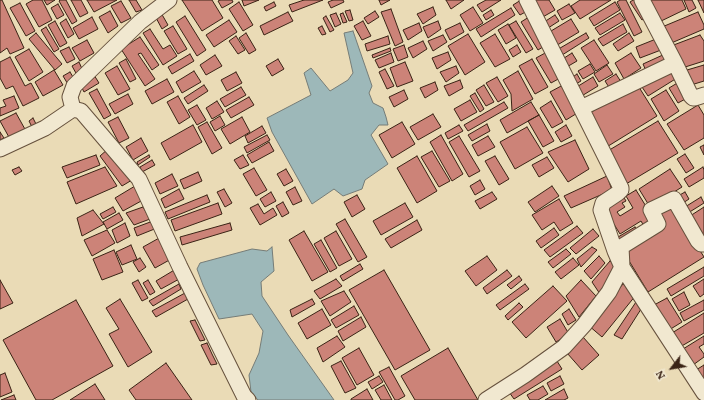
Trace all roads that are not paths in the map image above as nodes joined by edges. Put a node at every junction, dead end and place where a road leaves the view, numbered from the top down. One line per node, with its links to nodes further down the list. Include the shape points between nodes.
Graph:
1 (169, 0): 7 (street, via 140,22 74,86 70,97)
2 (527, 0): 6 (street)
3 (642, 0): 4 (street)
4 (675, 63): 5 (street, via 691,96); 6 (street)
5 (703, 97)
6 (581, 108): 10 (street, via 621,188 603,203 601,210)
7 (73, 109): 8 (street, via 45,128); 12 (street, via 81,111 139,179)
8 (0, 148)
9 (704, 244): 10 (street, via 698,241 676,200 673,199 651,210 658,224 621,247)
10 (622, 266): 11 (street); 13 (street, via 609,292 564,347)
11 (704, 393)
12 (243, 399)
13 (486, 400)

